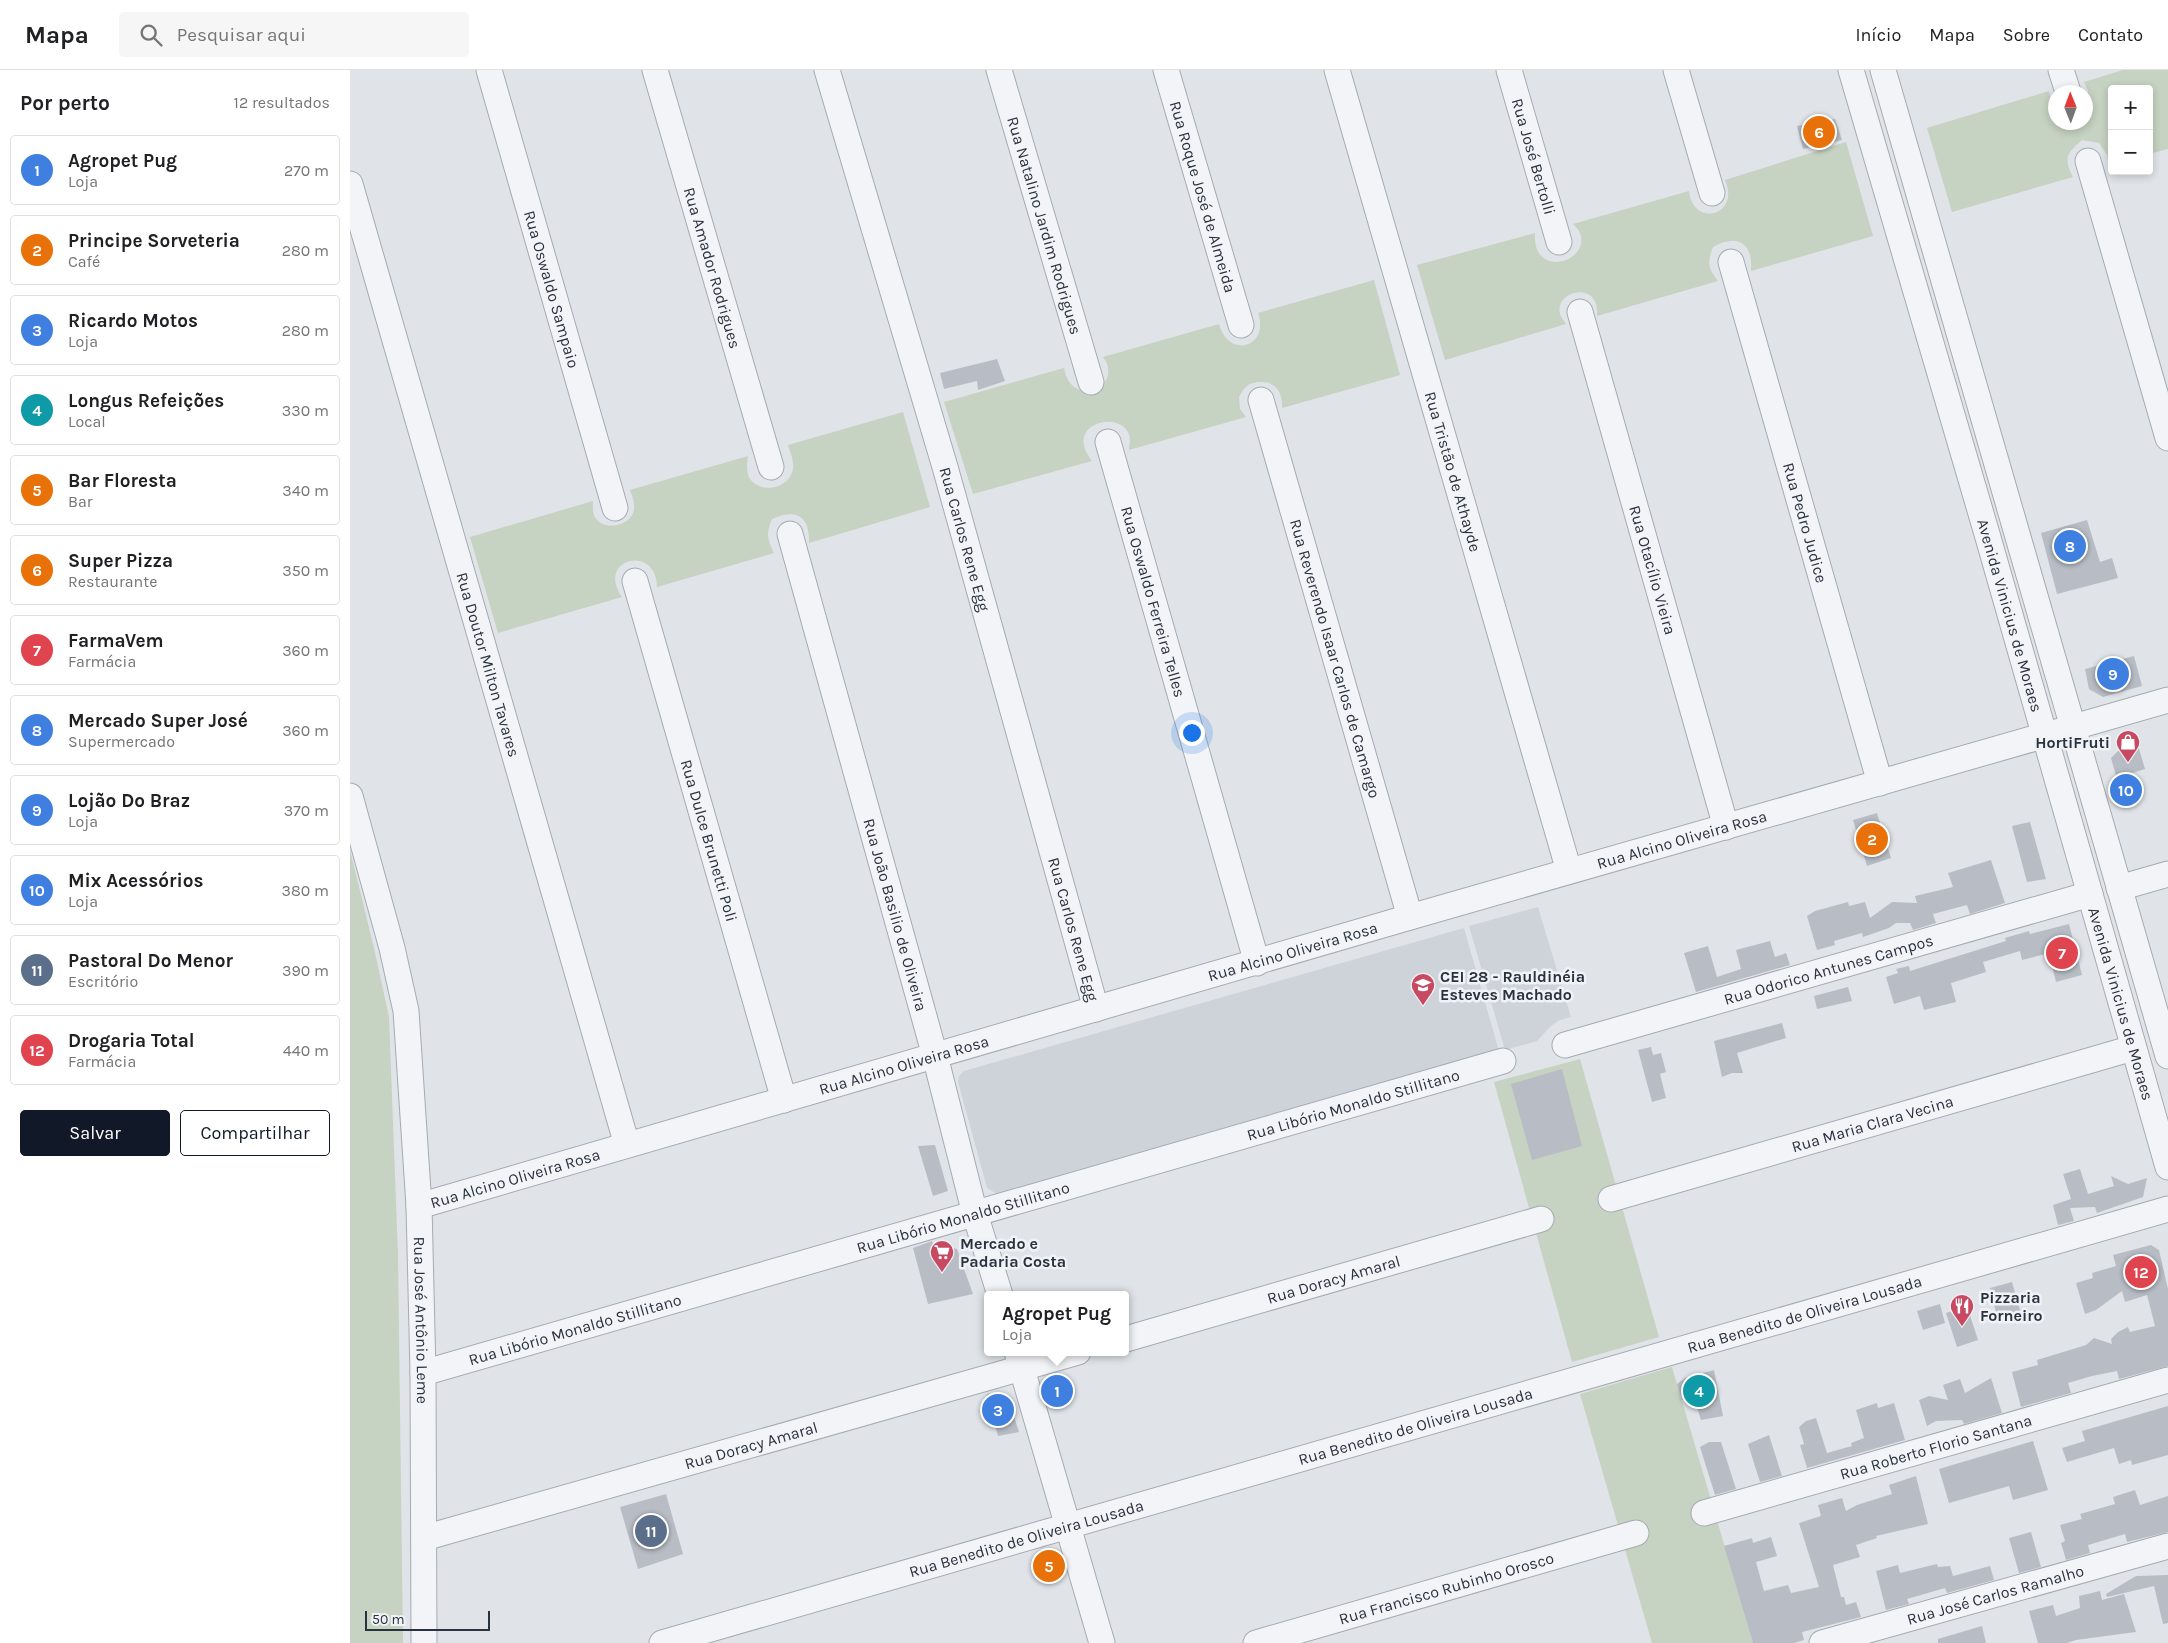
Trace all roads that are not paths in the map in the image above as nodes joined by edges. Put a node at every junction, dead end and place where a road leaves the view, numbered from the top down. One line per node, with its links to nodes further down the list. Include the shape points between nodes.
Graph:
1 (489, 70): 27 (street, Rua Oswaldo Sampaio)
2 (655, 70): 26 (street, Rua Amador Rodrigues)
3 (827, 70): 42 (street, Rua Carlos Rene Egg, via 945,467)
4 (999, 70): 22 (street, Rua Natalino Jardim Rodrigues)
5 (1166, 70): 21 (street, Rua Roque José de Almeida)
6 (1337, 70): 36 (street, Rua Tristão de Athayde)
7 (1509, 70): 18 (street, Rua José Bertolli)
8 (1676, 70): 15 (street)
9 (1851, 70): 17 (street, Avenida Vinicius de Moraes)
10 (1883, 70): 16 (street, Avenida Vinicius de Moraes)
11 (2061, 70): 12 (street)
12 (2066, 85)
13 (2088, 162): 24 (street)
14 (350, 184): 49 (street, Rua Doutor Milton Tavares)
15 (1712, 193)
16 (1928, 228): 17 (street); 31 (street, Avenida Vinicius de Moraes)
17 (1899, 236): 32 (street, Avenida Vinicius de Moraes)
18 (1559, 242)
19 (1731, 262): 33 (street, Rua Pedro Judice)
20 (1580, 312): 35 (street, Rua Otacílio Vieira)
21 (1241, 325)
22 (1092, 382)
23 (1261, 400): 40 (street, Rua Reverendo Isaar Carlos de Camargo)
24 (2168, 438)
25 (1108, 442): 41 (street, Rua Oswaldo Ferreira Telles)
26 (771, 467)
27 (615, 508)
28 (790, 534): 46 (street, Rua João Basilio de Oliveira)
29 (635, 581): 48 (street, Rua Dulce Brunetti Poli)
30 (2168, 700): 31 (street, Rua Alcino Oliveira Rosa)
31 (2074, 728): 32 (street, Rua Alcino Oliveira Rosa); 38 (street, Avenida Vinicius de Moraes)
32 (2045, 736): 33 (street, Rua Alcino Oliveira Rosa); 39 (street, Avenida Vinicius de Moraes)
33 (1880, 783): 35 (street, Rua Alcino Oliveira Rosa)
34 (350, 796): 52 (street, Rua José Antônio Leme, via 406,1011)
35 (1726, 827): 36 (street, Rua Alcino Oliveira Rosa)
36 (1569, 871): 40 (street, Rua Alcino Oliveira Rosa)
37 (2168, 874): 38 (street)
38 (2119, 888): 44 (street, Avenida Vinicius de Moraes)
39 (2090, 894): 43 (street, Rua Odorico Antunes Campos); 45 (street, Avenida Vinicius de Moraes)
40 (1410, 917): 41 (street, Rua Alcino Oliveira Rosa)
41 (1257, 963): 42 (street, Rua Alcino Oliveira Rosa)
42 (1096, 1009): 46 (street, Rua Alcino Oliveira Rosa)
43 (1565, 1045)
44 (2166, 1045)
45 (2133, 1048): 50 (street, Avenida Vinicius de Moraes); 51 (street, Rua Maria Clara Vecina)
46 (934, 1056): 48 (street, Rua Alcino Oliveira Rosa); 54 (street, Rua João Basilio de Oliveira)
47 (1503, 1061): 54 (street, Rua Libório Monaldo Stillitano)
48 (784, 1100): 49 (street, Rua Alcino Oliveira Rosa)
49 (627, 1145): 52 (street, Rua Alcino Oliveira Rosa)
50 (2168, 1167)
51 (1611, 1199)
52 (419, 1206): 60 (street, Rua José Antônio Leme)
53 (2168, 1210): 63 (street, Rua Benedito de Oliveira Lousada)
54 (975, 1214): 56 (street, Rua João Basilio de Oliveira); 60 (street, Rua Libório Monaldo Stillitano)
55 (1541, 1219): 57 (street, Rua Doracy Amaral)
56 (999, 1291)
57 (1129, 1337)
58 (1048, 1356): 59 (street, Rua Doracy Amaral)
59 (1019, 1360): 63 (street); 65 (street, Rua Doracy Amaral)
60 (423, 1373): 65 (street, Rua José Antônio Leme)
61 (2168, 1380): 62 (street, Rua Roberto Florio Santana)
62 (1704, 1513)
63 (1067, 1525): 68 (street, Rua Benedito de Oliveira Lousada); 69 (street)
64 (1636, 1533): 70 (street, Rua Francisco Rubinho Orosco)
65 (424, 1538): 67 (street, Rua José Antônio Leme)
66 (2168, 1546): 71 (street, Rua José Carlos Ramalho)
67 (424, 1643)
68 (662, 1643)
69 (1102, 1643)
70 (1256, 1643)
71 (1822, 1643)

